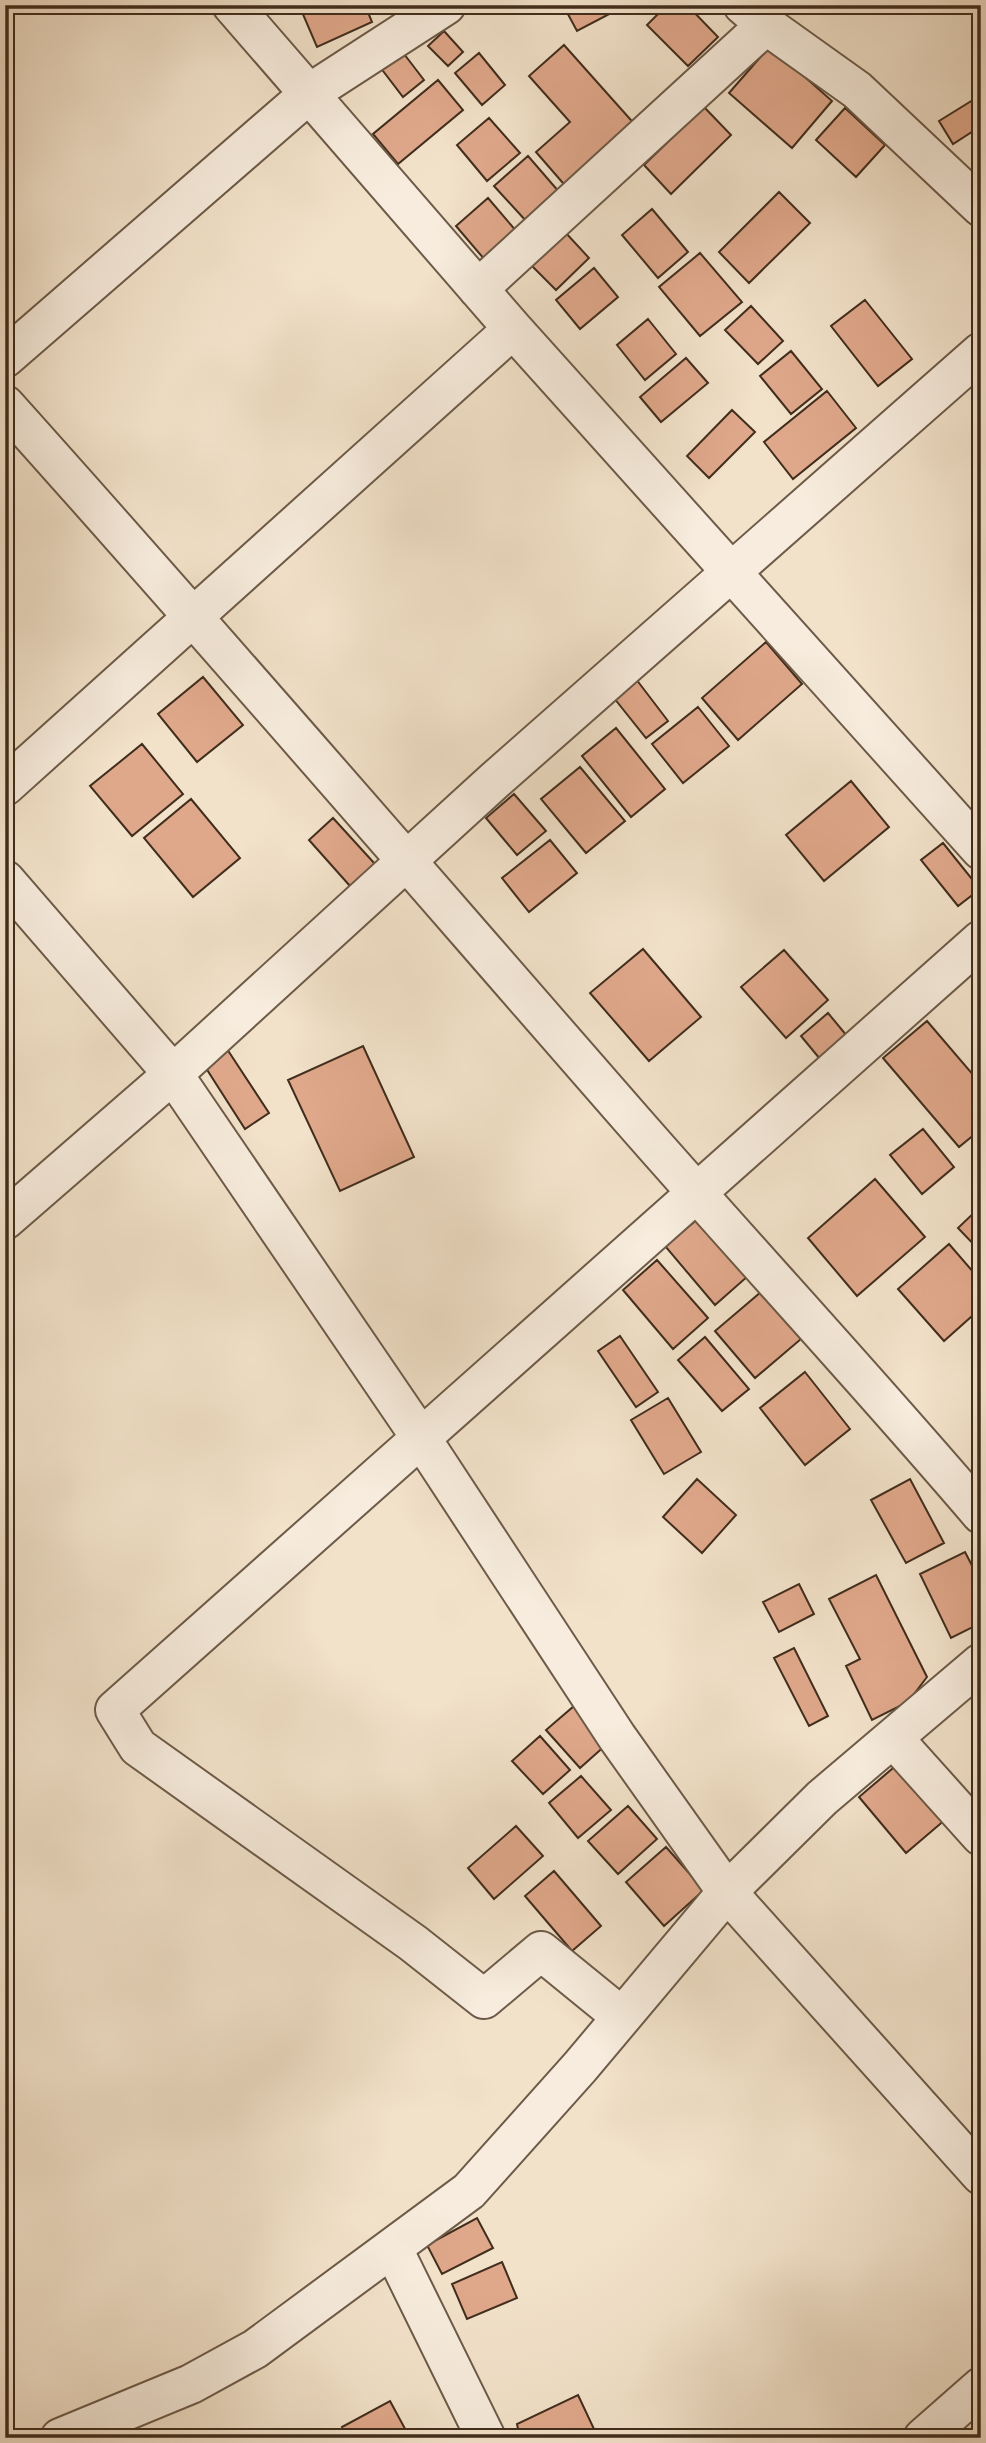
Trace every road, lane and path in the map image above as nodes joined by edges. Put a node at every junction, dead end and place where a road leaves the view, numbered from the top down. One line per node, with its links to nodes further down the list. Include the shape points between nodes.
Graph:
1 (232, 5): 4 (street)
2 (446, 5): 4 (street)
3 (754, 15): 5 (street, via 857,90); 6 (street)
4 (310, 93): 6 (street); 9 (street)
5 (981, 207)
6 (478, 289): 7 (street)
7 (513, 329): 11 (street); 12 (street)
8 (981, 352): 11 (street)
9 (5, 358)
10 (5, 405): 12 (street)
11 (731, 571): 14 (street); 15 (street)
12 (195, 616): 13 (street); 15 (street)
13 (5, 786)
14 (981, 850)
15 (406, 861): 18 (street); 19 (street)
16 (5, 880): 18 (street)
17 (981, 940): 19 (street)
18 (173, 1074): 20 (street); 21 (street)
19 (696, 1193): 21 (street); 22 (street, via 876,1390)
20 (5, 1220)
21 (421, 1438): 26 (street, via 617,1737); 27 (street, via 115,1710 138,1746 485,1999 541,1951)
22 (981, 1514)
23 (981, 1663): 24 (street)
24 (893, 1738): 25 (street); 26 (street, via 822,1798)
25 (981, 1836)
26 (727, 1892): 27 (street); 28 (street)
27 (622, 2017): 29 (street, via 469,2191)
28 (981, 2175)
29 (393, 2249): 31 (street, via 255,2349 191,2384); 32 (street)
30 (981, 2388): 33 (street)
31 (60, 2438)
32 (486, 2438)
33 (923, 2438)

